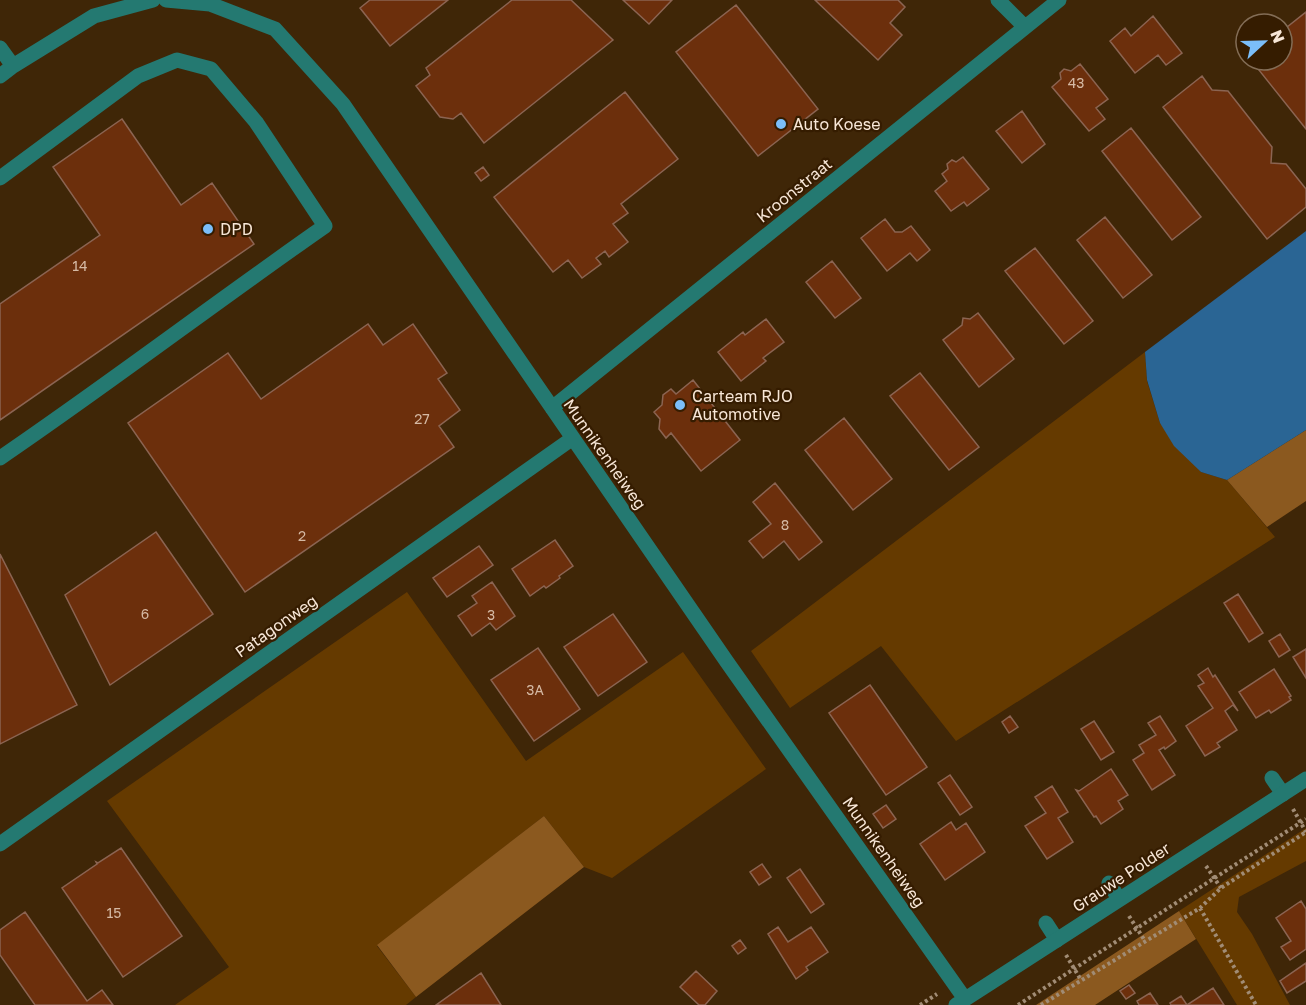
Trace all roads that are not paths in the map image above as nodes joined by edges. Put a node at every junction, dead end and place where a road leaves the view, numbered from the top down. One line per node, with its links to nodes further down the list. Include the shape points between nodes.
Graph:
1 (153, 0): 7 (street, via 94,16)
2 (166, 0): 10 (street, Munnikenheiweg, via 210,4 274,28 343,104)
3 (998, 0): 5 (street)
4 (1059, 0): 5 (street, Kroonstraat)
5 (1025, 27): 10 (street, Kroonstraat)
6 (0, 48): 7 (street)
7 (13, 66): 8 (street)
8 (0, 76)
9 (0, 178): 12 (street, via 138,76 177,60 211,69 256,122 325,226)
10 (552, 408): 11 (street, Munnikenheiweg)
11 (573, 438): 16 (street, Patagonweg); 21 (street, Munnikenheiweg)
12 (0, 458)
13 (1272, 778): 15 (street)
14 (1306, 779): 15 (street, Grauwe Polder)
15 (1283, 794): 18 (street, Grauwe Polder)
16 (0, 844)
17 (1109, 883): 18 (street)
18 (1119, 899): 20 (street, Grauwe Polder)
19 (1046, 923): 20 (street)
20 (1057, 940): 21 (street, Grauwe Polder)
21 (961, 1002)

